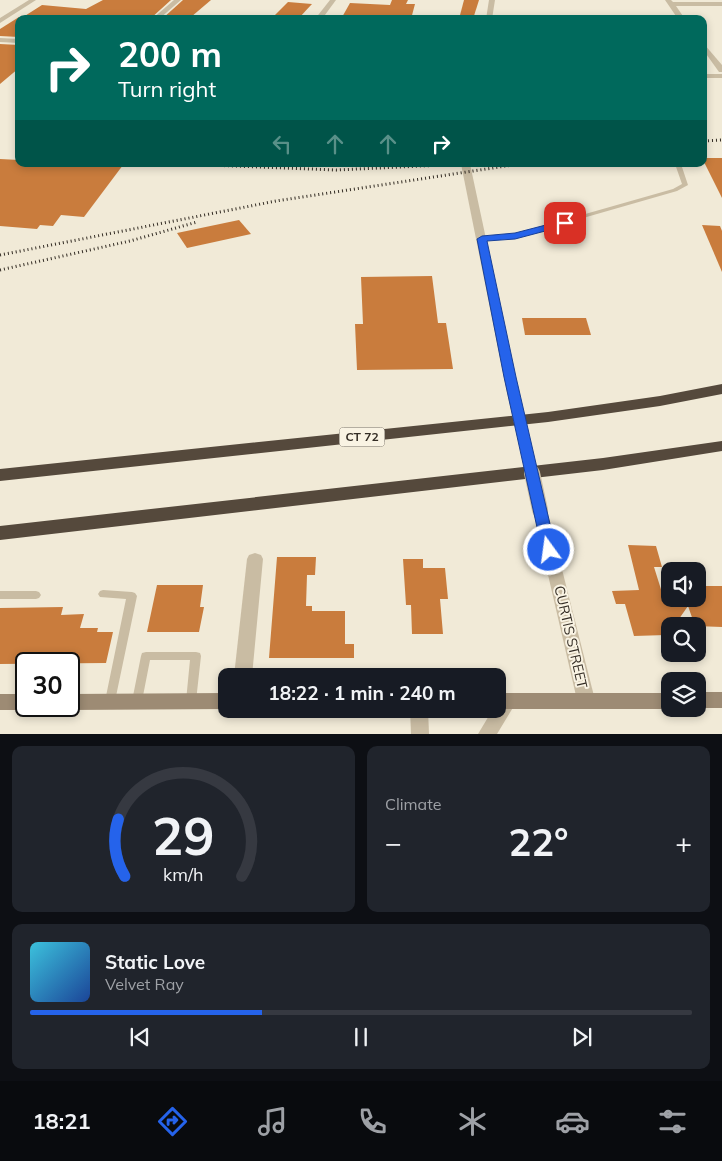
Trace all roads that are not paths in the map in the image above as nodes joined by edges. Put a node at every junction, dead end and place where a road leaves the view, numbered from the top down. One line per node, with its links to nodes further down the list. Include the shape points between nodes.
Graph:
1 (33, 0): 11 (street)
2 (178, 0): 7 (street)
3 (333, 0): 8 (street)
4 (492, 0): 9 (street)
5 (671, 4): 6 (street); 10 (street)
6 (722, 4)
7 (160, 15)
8 (321, 15)
9 (490, 15)
10 (679, 15)
11 (0, 21)
12 (0, 40): 13 (street)
13 (15, 42)
14 (707, 50): 15 (street)
15 (722, 70)
16 (707, 76): 17 (street)
17 (722, 76)
18 (466, 167): 20 (street, CURTIS STREET)
19 (679, 167): 20 (lane, via 684,185 675,190 515,236)
20 (482, 239): 30 (street, CURTIS STREET, bridge, via 512,388)
21 (722, 388): 23 (highway, CT 72, via 660,401 548,417)
22 (722, 446): 24 (highway, via 586,466)
23 (0, 475)
24 (0, 533)
25 (255, 559): 29 (street)
26 (103, 594): 41 (lane, via 132,596)
27 (0, 595): 28 (lane)
28 (36, 595)
29 (243, 668)
30 (586, 700): 31 (main road); 37 (main road)
31 (661, 700)
32 (706, 700): 33 (main road)
33 (722, 700)
34 (137, 701): 35 (main road); 35 (lane, via 146,656 196,656); 41 (main road)
35 (191, 701): 36 (main road)
36 (218, 701)
37 (506, 701)
38 (0, 702): 39 (main road)
39 (15, 702)
40 (80, 702): 41 (main road)
41 (110, 702)
42 (419, 718): 44 (street)
43 (494, 718): 45 (street)
44 (420, 734)
45 (487, 734)

